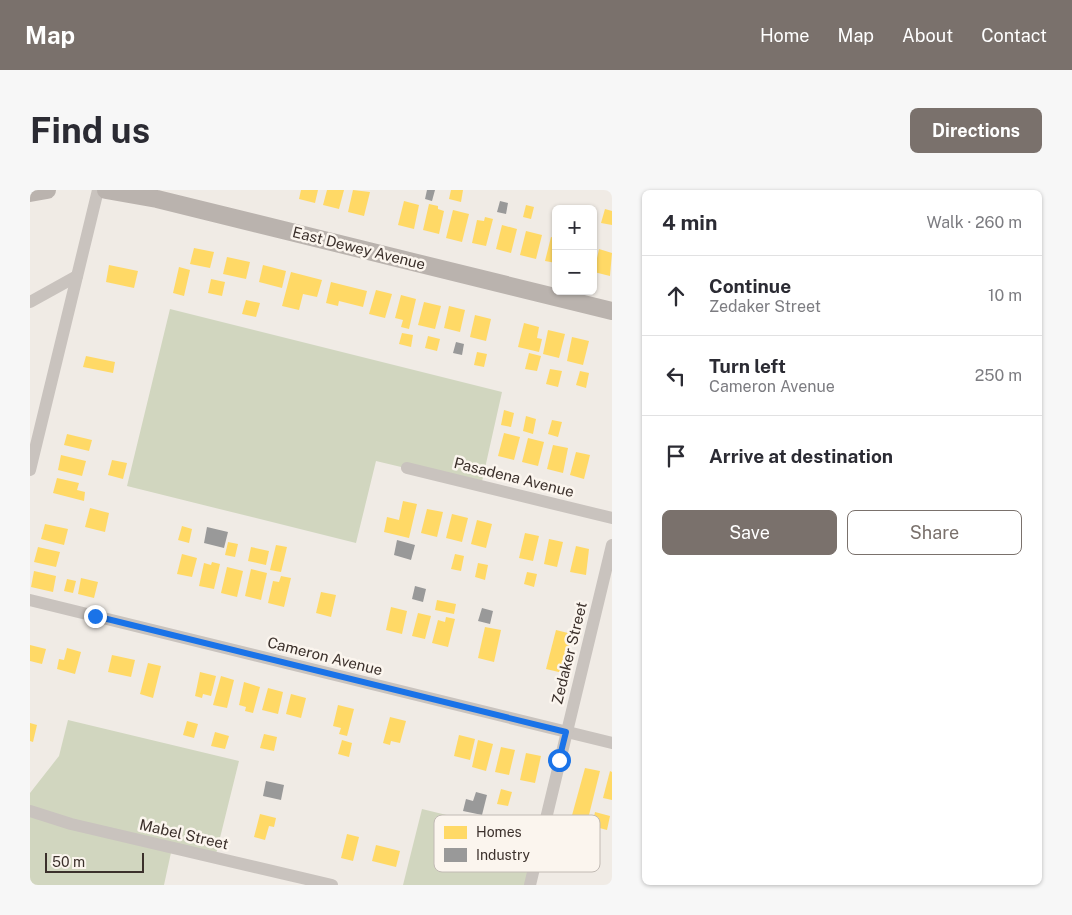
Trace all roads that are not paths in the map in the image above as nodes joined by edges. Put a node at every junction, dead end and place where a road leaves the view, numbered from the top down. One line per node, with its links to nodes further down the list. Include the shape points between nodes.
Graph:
1 (47, 190): 4 (street)
2 (98, 190): 5 (street)
3 (106, 190): 7 (street, East Dewey Avenue, via 158,199)
4 (30, 192)
5 (77, 276): 6 (street); 8 (street)
6 (30, 302)
7 (612, 311)
8 (42, 420): 9 (street); 11 (street)
9 (30, 426)
10 (408, 468): 12 (street, Pasadena Avenue)
11 (30, 470)
12 (612, 518)
13 (612, 545): 15 (street, Zedaker Street)
14 (30, 600): 15 (street, Cameron Avenue)
15 (566, 732): 16 (street, Cameron Avenue); 18 (street, Zedaker Street)
16 (612, 743)
17 (30, 811): 20 (street, Mabel Street, via 71,824)
18 (546, 815)
19 (533, 872): 21 (street, Zedaker Street)
20 (332, 885)
21 (530, 885)

